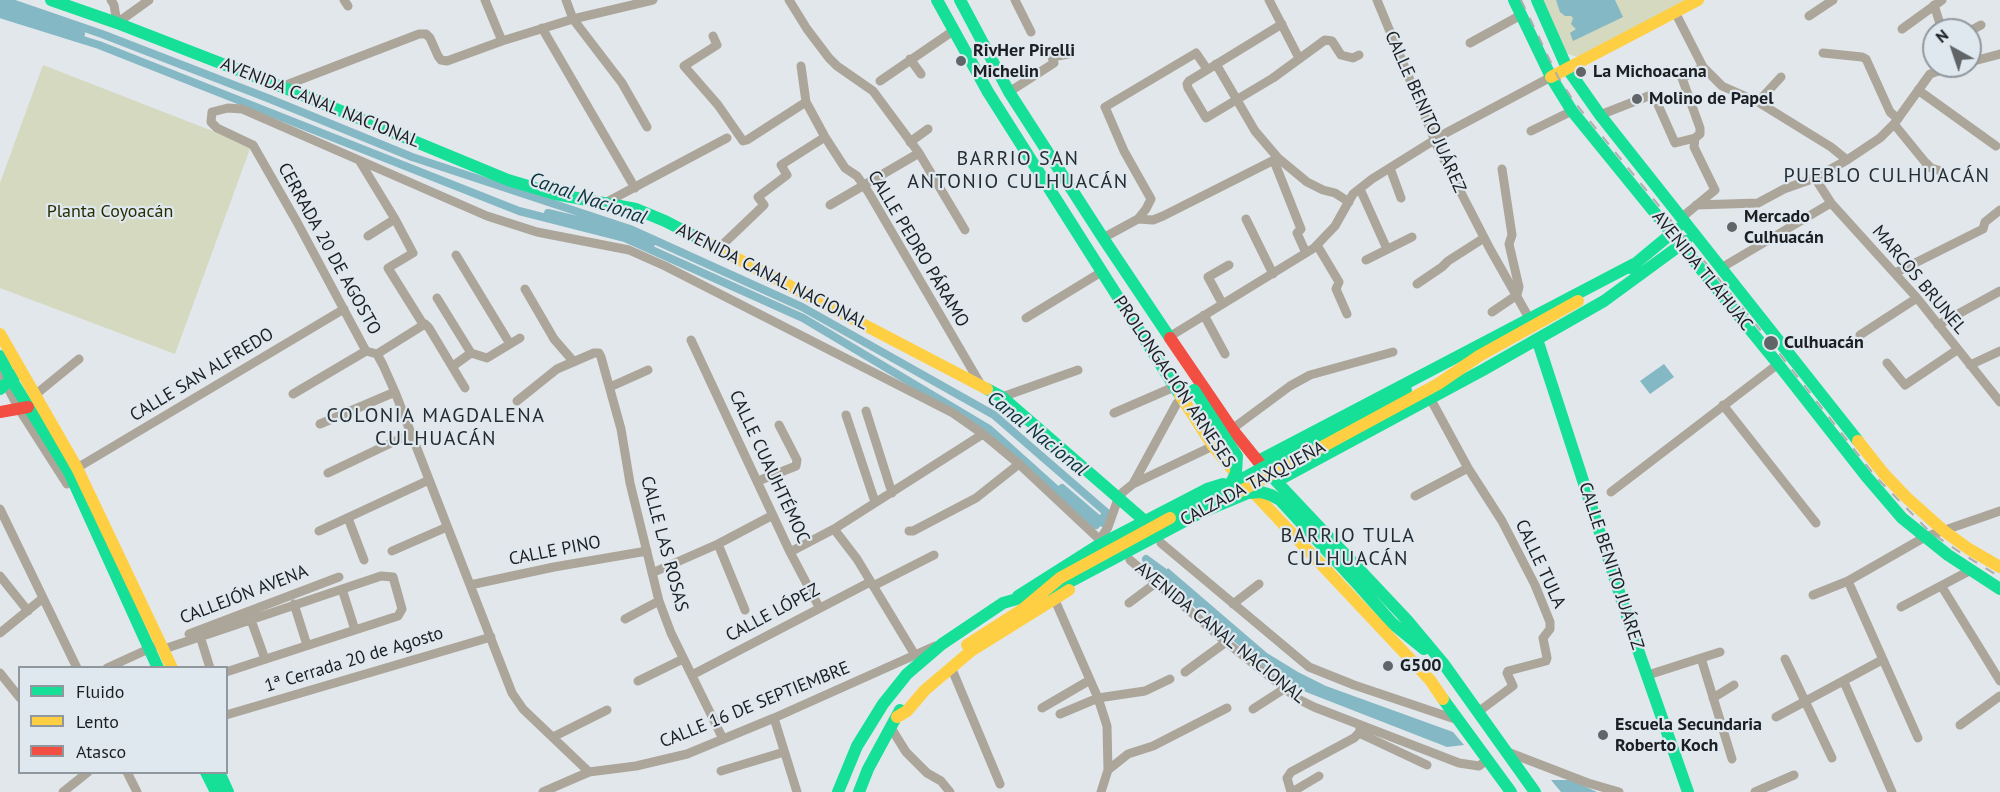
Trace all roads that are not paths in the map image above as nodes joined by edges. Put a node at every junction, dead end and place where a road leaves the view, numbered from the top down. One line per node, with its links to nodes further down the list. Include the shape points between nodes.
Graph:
1 (51, 0): 23 (main road, AVENIDA CANAL NACIONAL)
2 (111, 0): 23 (street)
3 (149, 0): 23 (street)
4 (485, 0): 30 (street)
5 (566, 0): 22 (street)
6 (653, 0): 22 (street)
7 (789, 0): 64 (street, via 829,58 873,91)
8 (937, 0): 27 (main road, PROLONGACIÓN ARNESES)
9 (960, 0): 50 (main road, PROLONGACIÓN ARNESES)
10 (1015, 0): 28 (street)
11 (1269, 0): 24 (street)
12 (1377, 0): 63 (street, CALLE BENITO JUÁREZ)
13 (1514, 0): 19 (main road, AVENIDA TLÁHUAC)
14 (1537, 0): 42 (main road, AVENIDA TLÁHUAC)
15 (1698, 0): 18 (main road)
16 (1833, 0): 20 (street)
17 (1938, 2): 21 (street); 26 (street)
18 (1675, 12): 41 (street); 42 (main road)
19 (1521, 15): 31 (street); 44 (main road, AVENIDA TLÁHUAC)
20 (1809, 16)
21 (1940, 18)
22 (573, 19): 25 (street); 57 (street, via 622,83)
23 (117, 23): 48 (main road, AVENIDA CANAL NACIONAL)
24 (1282, 24): 36 (street); 40 (street)
25 (542, 28): 30 (street); 75 (street)
26 (1902, 29)
27 (953, 31): 37 (street); 106 (main road, PROLONGACIÓN ARNESES)
28 (1031, 32)
29 (714, 36): 52 (street, via 717,45 684,66 743,141)
30 (502, 40): 48 (street, via 447,61 441,60 426,34 419,34)
31 (1470, 43)
32 (1823, 53): 56 (street, via 1866,59)
33 (1069, 54): 50 (street, via 1052,57 1054,63)
34 (2000, 54): 38 (street)
35 (1359, 55): 36 (street, via 1341,56 1329,39)
36 (1299, 58): 51 (street)
37 (910, 59): 43 (street); 47 (street)
38 (1982, 59)
39 (801, 66): 52 (street, CALLE PEDRO PÁRAMO)
40 (1212, 67): 51 (street); 51 (street, via 1187,84 1206,118); 85 (street, via 1196,53 1105,107 1151,198)
41 (1703, 67): 53 (street, via 1722,86); 62 (street, via 1682,78 1700,128)
42 (1567, 68): 44 (main road); 55 (main road, AVENIDA TLÁHUAC)
43 (921, 74)
44 (1551, 77): 54 (main road, AVENIDA TLÁHUAC); 63 (street)
45 (1781, 77): 53 (street)
46 (1927, 78): 49 (street)
47 (880, 81)
48 (281, 87): 79 (main road, AVENIDA CANAL NACIONAL, via 508,180)
49 (1918, 90): 56 (street); 65 (street)
50 (1009, 92): 93 (main road, PROLONGACIÓN ARNESES)
51 (1237, 101): 68 (street)
52 (806, 102): 60 (street, CALLE PEDRO PÁRAMO)
53 (1758, 102): 69 (street)
54 (1572, 111): 59 (street); 89 (main road, AVENIDA TLÁHUAC)
55 (1600, 115): 62 (street, via 1651,95 1675,143); 87 (main road, AVENIDA TLÁHUAC)
56 (1896, 122): 69 (street); 72 (street, via 1925,162)
57 (647, 127)
58 (928, 129): 64 (street)
59 (1531, 131)
60 (825, 137): 74 (street, CALLE PEDRO PÁRAMO, via 845,168); 97 (street, via 781,165 787,175 758,197 764,205)
61 (727, 138): 75 (street)
62 (1695, 138): 82 (street, via 1694,147 1715,190)
63 (1434, 140): 70 (street); 94 (street, CALLE BENITO JUÁREZ)
64 (910, 142): 66 (street)
65 (1996, 146)
66 (919, 153): 74 (street); 88 (street)
67 (359, 160): 84 (street); 116 (street, CERRADA 20 DE AGOSTO, via 242,109 212,112 211,122 217,128 253,146); 172 (street, via 497,219 537,232 629,250 936,404)
68 (1276, 160): 78 (street, via 1307,182); 85 (street, via 1153,220); 100 (street)
69 (1847, 160): 73 (street)
70 (1390, 168): 76 (street); 77 (street)
71 (1502, 170): 112 (street)
72 (1941, 171)
73 (1815, 178): 80 (street, MARCOS BRUNEL); 82 (street, via 1760,202)
74 (864, 186): 81 (street); 149 (street, CALLE PEDRO PÁRAMO)
75 (635, 188): 79 (street)
76 (1360, 189): 78 (street); 98 (street)
77 (1401, 198)
78 (1348, 202): 96 (street, via 1335,226)
79 (605, 203): 97 (main road, AVENIDA CANAL NACIONAL, via 636,209)
80 (1831, 203): 105 (street); 107 (street, MARCOS BRUNEL)
81 (830, 205)
82 (1696, 205): 87 (street)
83 (2000, 210): 107 (street, via 1985,222 1983,229)
84 (395, 219): 91 (street); 123 (street, via 413,253 388,268)
85 (1138, 219): 93 (street)
86 (1246, 219): 108 (street)
87 (1683, 221): 89 (main road, CALZADA TAXQUEÑA); 90 (main road, AVENIDA TLÁHUAC)
88 (964, 230)
89 (1672, 233): 95 (main road, AVENIDA TLÁHUAC); 103 (main road, CALZADA TAXQUEÑA)
90 (1694, 235): 95 (main road, CALZADA TAXQUEÑA); 105 (main road, AVENIDA TLÁHUAC)
91 (368, 237)
92 (1412, 237): 98 (street)
93 (1103, 238): 99 (main road, PROLONGACIÓN ARNESES)
94 (1484, 238): 109 (street); 112 (street, CALLE BENITO JUÁREZ)
95 (1681, 244): 128 (main road, CALZADA TAXQUEÑA, via 1627,286); 143 (main road, AVENIDA TLÁHUAC)
96 (1317, 245): 100 (street); 118 (street, via 1339,282 1336,289)
97 (718, 249): 149 (main road, AVENIDA CANAL NACIONAL)
98 (1387, 249): 102 (street)
99 (1112, 251): 126 (main road, PROLONGACIÓN ARNESES); 188 (main road, bridge, via 1133,298 1237,456 1236,473)
100 (1306, 253): 108 (street)
101 (456, 255): 130 (street)
102 (1366, 260)
103 (1635, 264): 121 (main road, CALZADA TAXQUEÑA); 198 (main road, CALZADA TAXQUEÑA, bridge, via 1617,280 1530,326 1438,384)
104 (1228, 265): 115 (street, via 1208,277)
105 (1721, 268): 170 (main road, AVENIDA TLÁHUAC)
106 (1103, 271): 120 (street); 151 (main road, PROLONGACIÓN ARNESES)
107 (1896, 273): 114 (street, MARCOS BRUNEL)
108 (1273, 274): 115 (street)
109 (1417, 284)
110 (525, 290): 141 (street, via 554,339)
111 (2000, 291): 122 (street)
112 (1517, 295): 117 (street); 121 (street, CALLE BENITO JUÁREZ)
113 (437, 298): 136 (street)
114 (1917, 298): 122 (street, MARCOS BRUNEL); 125 (street)
115 (1222, 303): 119 (street)
116 (344, 309): 132 (street, CERRADA 20 DE AGOSTO); 179 (street, CALLE SAN ALFREDO)
117 (1492, 312)
118 (1347, 314)
119 (1204, 315): 126 (street); 138 (street)
120 (1026, 318)
121 (1529, 318): 174 (main road, CALZADA TAXQUEÑA)
122 (1938, 325): 131 (street, MARCOS BRUNEL)
123 (426, 326): 137 (street); 144 (street)
124 (0, 334): 148 (main road)
125 (1860, 335)
126 (1169, 337): 169 (main road, PROLONGACIÓN ARNESES)
127 (520, 338): 130 (street)
128 (1537, 339): 133 (main road, CALZADA TAXQUEÑA); 272 (main road, CALLE BENITO JUÁREZ)
129 (692, 340): 184 (street, CALLE CUAUHTÉMOC)
130 (510, 344): 136 (street, via 487,358)
131 (1957, 350): 142 (street, via 1905,385); 145 (street, MARCOS BRUNEL)
132 (366, 351): 137 (street, CERRADA 20 DE AGOSTO); 154 (street)
133 (1512, 351): 158 (main road, CALZADA TAXQUEÑA); 188 (main road, CALZADA TAXQUEÑA, bridge, via 1406,390)
134 (2000, 351): 145 (street)
135 (1393, 352): 169 (street, via 1310,375)
136 (471, 353): 144 (street)
137 (377, 354): 153 (street, CERRADA 20 DE AGOSTO)
138 (1225, 354)
139 (0, 356): 148 (main road)
140 (79, 359): 155 (street)
141 (574, 362): 150 (street, CALLE LAS ROSAS, via 599,353); 159 (street, via 552,372)
142 (1887, 363)
143 (1778, 364): 161 (street); 173 (main road, AVENIDA TLÁHUAC)
144 (453, 366): 152 (street)
145 (1970, 366): 157 (street, MARCOS BRUNEL)
146 (648, 370): 150 (street)
147 (1078, 370): 156 (street)
148 (8, 379): 155 (main road); 162 (main road)
149 (981, 385): 156 (main road, AVENIDA CANAL NACIONAL)
150 (610, 387): 213 (street, CALLE LAS ROSAS)
151 (1174, 387): 165 (street); 175 (main road, PROLONGACIÓN ARNESES)
152 (465, 388)
153 (395, 392): 167 (street); 171 (street, CERRADA 20 DE AGOSTO)
154 (292, 394)
155 (35, 395): 179 (main road)
156 (1002, 397): 193 (main road, AVENIDA CANAL NACIONAL)
157 (1998, 397)
158 (1430, 398): 178 (main road, CALZADA TAXQUEÑA); 180 (street, CALLE TULA)
159 (517, 401)
160 (1177, 403): 186 (street)
161 (1723, 405): 189 (street); 202 (street)
162 (24, 408): 164 (main road); 252 (main road, via 69,472)
163 (866, 411): 190 (street)
164 (0, 412)
165 (1114, 412)
166 (846, 415): 194 (street)
167 (320, 424)
168 (779, 425): 184 (street, via 797,460 796,466)
169 (1232, 429): 176 (main road, PROLONGACIÓN ARNESES)
170 (1850, 429): 173 (main road); 207 (main road, AVENIDA TLÁHUAC, via 1884,474)
171 (410, 434): 181 (street); 183 (street, CERRADA 20 DE AGOSTO)
172 (983, 434): 177 (street); 190 (street)
173 (1836, 440): 208 (main road, AVENIDA TLÁHUAC, via 1902,518)
174 (1290, 444): 176 (main road, CALZADA TAXQUEÑA); 178 (main road, via 1287,460 1295,467)
175 (1213, 446): 182 (main road, PROLONGACIÓN ARNESES); 186 (street)
176 (1258, 461): 185 (main road, PROLONGACIÓN ARNESES)
177 (1019, 464): 206 (street, via 976,498); 209 (street)
178 (1306, 466): 185 (main road, CALZADA TAXQUEÑA)
179 (77, 468): 252 (main road)
180 (1468, 468): 192 (street); 289 (street, CALLE TULA, via 1502,521 1535,585 1550,629 1543,638 1546,661 1508,671 1513,686)
181 (328, 473)
182 (1237, 475): 187 (main road, CALZADA TAXQUEÑA, via 1238,483 1234,486 1223,484); 191 (main road, PROLONGACIÓN ARNESES)
183 (429, 480): 200 (street); 203 (street, CERRADA 20 DE AGOSTO)
184 (758, 481): 199 (street, CALLE CUAUHTÉMOC)
185 (1277, 481): 260 (main road, PROLONGACIÓN ARNESES)
186 (1133, 484): 193 (street)
187 (1207, 489): 197 (main road, via 1219,498); 201 (main road, CALZADA TAXQUEÑA)
188 (1224, 490): 295 (main road, CALZADA TAXQUEÑA, bridge, via 1060,578 1023,609 967,645 921,685)
189 (1611, 492)
190 (892, 493): 194 (street)
191 (1254, 493): 197 (main road, CALZADA TAXQUEÑA); 294 (main road, PROLONGACIÓN ARNESES, via 1417,665)
192 (1415, 496)
193 (1118, 500): 201 (main road, AVENIDA CANAL NACIONAL); 209 (street)
194 (875, 502): 204 (street)
195 (0, 509): 232 (street)
196 (2000, 511): 207 (street)
197 (1217, 512): 210 (main road, CALZADA TAXQUEÑA)
198 (1200, 513): 234 (main road, CALZADA TAXQUEÑA, via 1062,586); 260 (main road, bridge, via 1248,493 1271,495 1392,623)
199 (773, 515): 211 (street); 214 (street, CALLE CUAUHTÉMOC)
200 (348, 518): 205 (street); 216 (street)
201 (1146, 522): 209 (main road, CALZADA TAXQUEÑA)
202 (1816, 523)
203 (447, 527): 212 (street); 227 (street, CERRADA 20 DE AGOSTO)
204 (834, 529): 214 (street); 225 (street)
205 (319, 531)
206 (909, 531)
207 (1944, 531): 208 (street); 218 (main road, AVENIDA TLÁHUAC)
208 (1925, 537): 219 (main road, AVENIDA TLÁHUAC); 223 (street)
209 (1099, 543): 234 (main road, CALZADA TAXQUEÑA)
210 (1161, 543): 217 (main road, CALZADA TAXQUEÑA); 238 (street, AVENIDA CANAL NACIONAL)
211 (718, 544): 220 (street); 241 (street)
212 (392, 551)
213 (647, 552): 220 (street, CALLE LAS ROSAS); 227 (street, CALLE PINO)
214 (790, 552): 239 (street, CALLE CUAUHTÉMOC)
215 (934, 555): 225 (street, CALLE LÓPEZ)
216 (364, 560)
217 (1130, 560): 224 (street, AVENIDA CANAL NACIONAL); 233 (main road, CALZADA TAXQUEÑA)
218 (2000, 567)
219 (1971, 570): 228 (street); 230 (main road, AVENIDA TLÁHUAC)
220 (652, 573): 235 (street, CALLE LAS ROSAS)
221 (0, 576): 242 (street)
222 (339, 577): 252 (street, CALLEJÓN AVENA)
223 (1848, 581): 231 (street); 259 (street)
224 (1157, 582): 236 (street); 249 (street, AVENIDA CANAL NACIONAL)
225 (871, 584): 239 (street, CALLE LÓPEZ); 254 (street)
226 (1259, 584): 238 (street)
227 (470, 585): 248 (street, CERRADA 20 DE AGOSTO)
228 (1942, 587): 240 (street); 276 (street)
229 (342, 589): 237 (street); 245 (street); 245 (street, via 381,576 393,577 402,609 400,615)
230 (2000, 589)
231 (1813, 595)
232 (44, 598): 242 (street); 261 (street)
233 (1054, 598): 267 (main road, CALZADA TAXQUEÑA); 273 (street)
234 (1013, 599): 250 (main road, CALZADA TAXQUEÑA, via 985,613)
235 (659, 601): 243 (street); 257 (street, CALLE LAS ROSAS)
236 (1129, 603)
237 (294, 604): 244 (street); 251 (street)
238 (1233, 604): 294 (street, AVENIDA CANAL NACIONAL, via 1318,672)
239 (819, 607): 271 (street, CALLE LÓPEZ)
240 (1901, 607)
241 (745, 610)
242 (28, 611): 246 (street)
243 (625, 619)
244 (251, 620): 247 (street); 256 (street)
245 (355, 630): 251 (street)
246 (0, 633)
247 (200, 636): 252 (street); 266 (street)
248 (491, 637): 290 (street, 1ª Cerrada 20 de Agosto); 298 (street, CERRADA 20 DE AGOSTO, via 512,693)
249 (1226, 642): 269 (street); 279 (street, AVENIDA CANAL NACIONAL)
250 (942, 644): 254 (street, CALLE 16 DE SEPTIEMBRE); 325 (main road, CALZADA TAXQUEÑA, via 907,674 883,704 857,746)
251 (307, 645): 256 (street)
252 (156, 647): 262 (street); 263 (street); 264 (main road); 265 (main road)
253 (1720, 652): 255 (street)
254 (915, 655): 293 (street, CALLE 16 DE SEPTIEMBRE)
255 (1701, 658): 272 (street); 283 (street)
256 (265, 659): 268 (street)
257 (683, 659): 271 (street, CALLE LAS ROSAS); 275 (street)
258 (1785, 659): 284 (street)
259 (1882, 660): 277 (street); 299 (street)
260 (1443, 663): 289 (main road, PROLONGACIÓN ARNESES)
261 (76, 666)
262 (112, 666)
263 (152, 666)
264 (158, 666)
265 (170, 666)
266 (209, 666)
267 (951, 667): 295 (main road, CALZADA TAXQUEÑA); 317 (street)
268 (228, 671)
269 (1185, 672)
270 (0, 673): 280 (street)
271 (692, 675): 300 (street, CALLE LAS ROSAS)
272 (1648, 675): 333 (main road, CALLE BENITO JUÁREZ)
273 (1090, 680): 282 (street); 285 (street)
274 (1170, 680): 282 (street, via 1144,691)
275 (638, 681)
276 (2000, 681)
277 (1844, 682): 284 (street); 335 (street)
278 (1734, 685): 283 (street)
279 (1284, 689): 287 (street); 297 (street, AVENIDA CANAL NACIONAL)
280 (18, 696)
281 (2000, 696): 296 (street)
282 (1098, 698): 291 (street); 307 (street, via 1107,726)
283 (1713, 698): 305 (street)
284 (1806, 702): 292 (street); 303 (street)
285 (1042, 708)
286 (1227, 708): 307 (street, via 1153,746 1128,754)
287 (1253, 709)
288 (607, 710): 298 (street)
289 (1479, 712): 301 (main road, PROLONGACIÓN ARNESES)
290 (228, 714)
291 (1060, 714)
292 (1776, 717)
293 (774, 718): 300 (street, CALLE 16 DE SEPTIEMBRE); 302 (street)
294 (1460, 721): 304 (main road, PROLONGACIÓN ARNESES)
295 (894, 723): 326 (main road, CALZADA TAXQUEÑA); 327 (street, via 906,752)
296 (1960, 725)
297 (1360, 729): 304 (street, AVENIDA CANAL NACIONAL, via 1459,763); 306 (street); 329 (street, via 1354,738 1288,775)
298 (553, 738): 309 (street, CERRADA 20 DE AGOSTO)
299 (1918, 738)
300 (723, 739): 309 (street, CALLE 16 DE SEPTIEMBRE, via 663,761)
301 (1504, 750): 331 (main road, PROLONGACIÓN ARNESES); 332 (street)
302 (784, 752): 308 (street); 324 (street)
303 (1832, 758)
304 (1484, 759): 330 (main road, PROLONGACIÓN ARNESES)
305 (1732, 759)
306 (1427, 765)
307 (1108, 770): 328 (street)
308 (721, 771)
309 (589, 772): 323 (street, CALLE 16 DE SEPTIEMBRE)
310 (82, 774): 318 (street)
311 (128, 774): 319 (street)
312 (202, 774): 320 (street)
313 (208, 774): 321 (main road)
314 (220, 774): 322 (main road)
315 (1794, 775): 334 (street)
316 (1319, 776): 329 (street)
317 (1000, 784)
318 (63, 792)
319 (137, 792)
320 (210, 792)
321 (216, 792)
322 (228, 792)
323 (543, 792)
324 (797, 792)
325 (838, 792)
326 (859, 792)
327 (950, 792)
328 (1101, 792)
329 (1292, 792)
330 (1512, 792)
331 (1534, 792)
332 (1618, 792)
333 (1688, 792)
334 (1755, 792)
335 (1892, 792)

